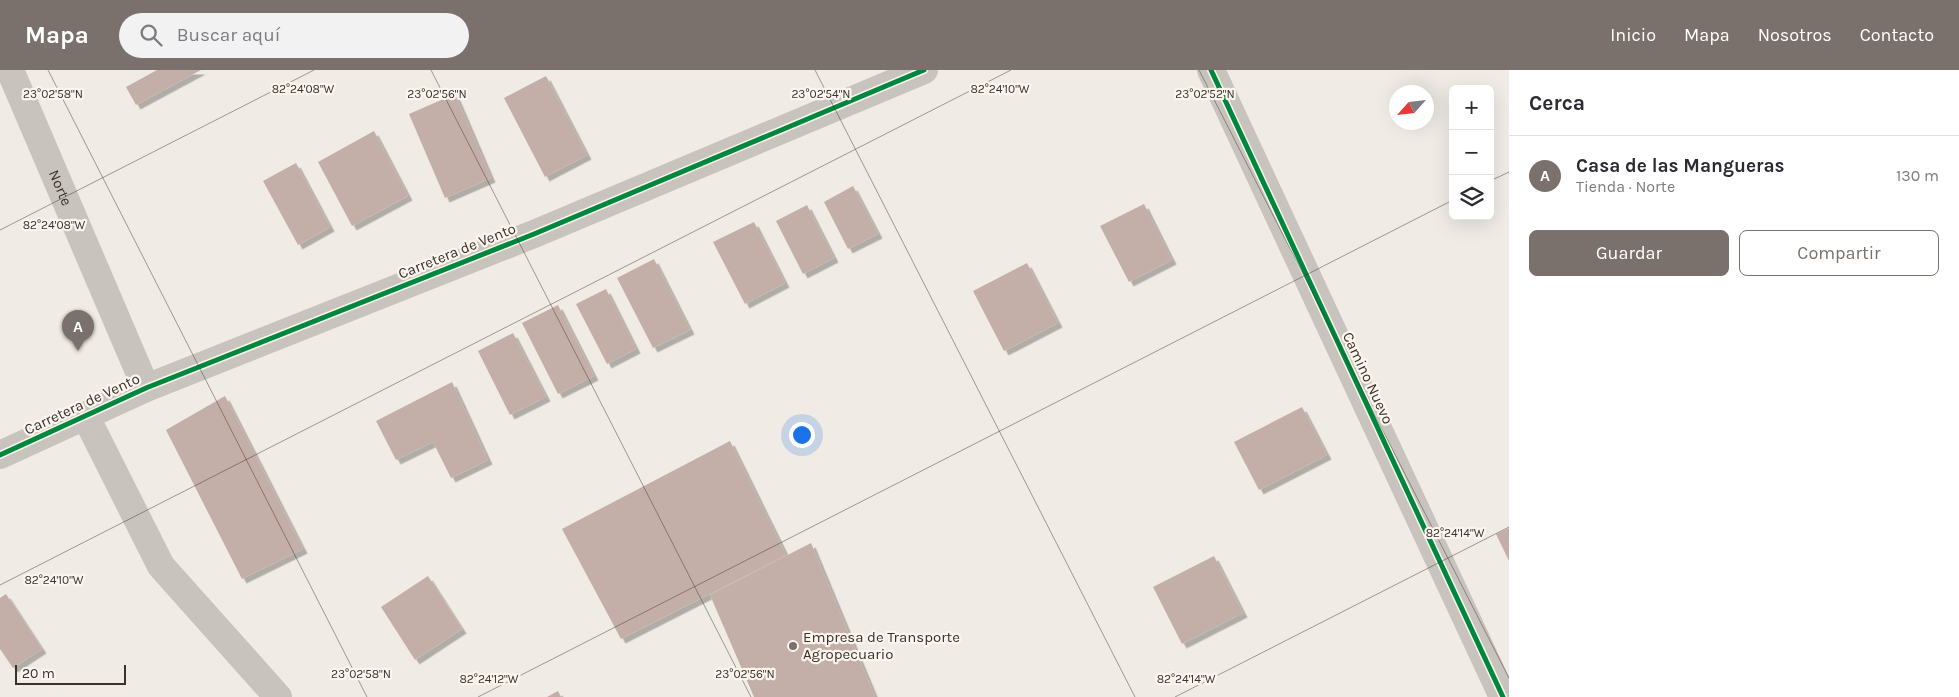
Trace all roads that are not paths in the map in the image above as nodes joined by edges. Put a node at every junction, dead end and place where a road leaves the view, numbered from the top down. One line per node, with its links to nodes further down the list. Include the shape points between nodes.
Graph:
1 (10, 70): 5 (street, Norte)
2 (924, 70): 4 (street, Carretera de Vento)
3 (1210, 70): 9 (street, Camino Nuevo)
4 (895, 76): 5 (street, Carretera de Vento, via 534,234)
5 (146, 388): 6 (street, Carretera de Vento)
6 (86, 417): 7 (street, Carretera de Vento); 8 (street, via 161,566)
7 (0, 455)
8 (278, 697)
9 (1503, 697)

